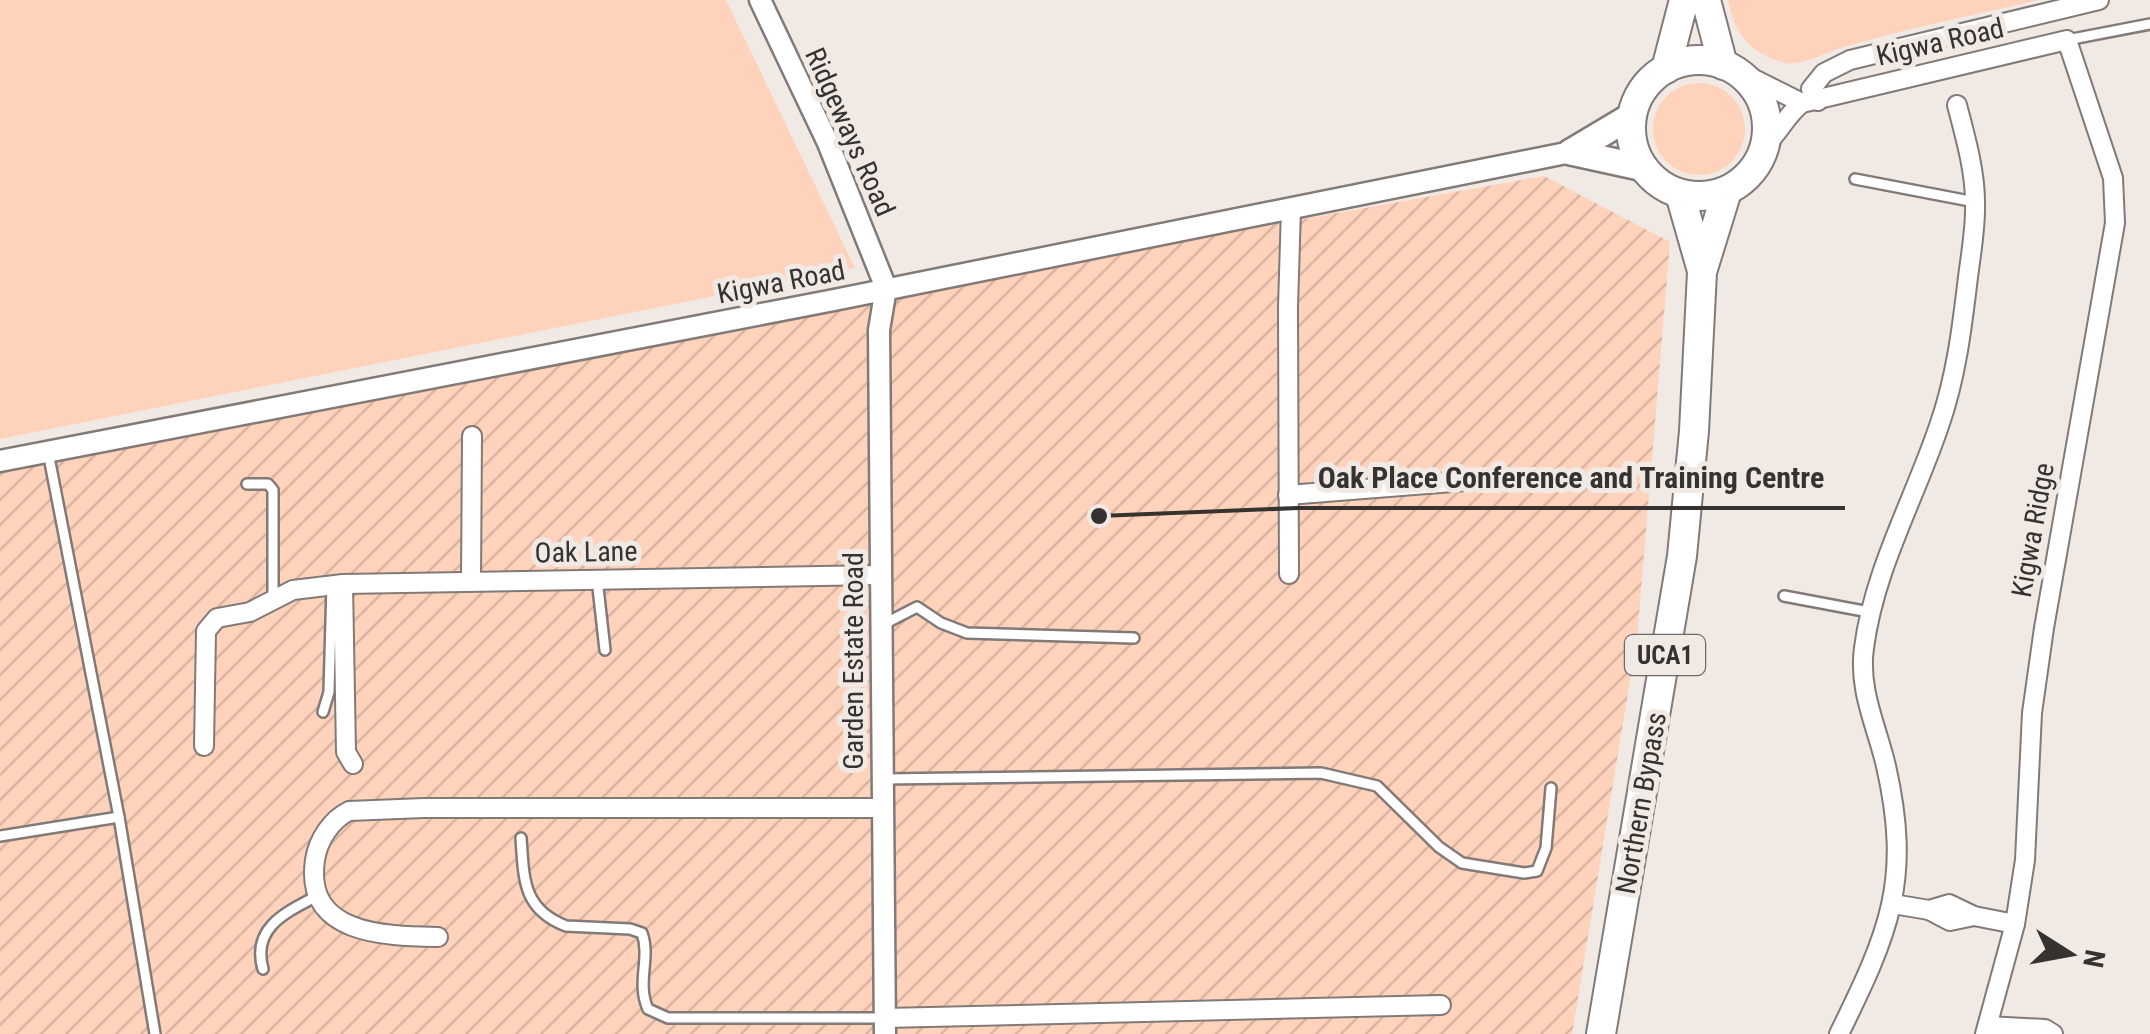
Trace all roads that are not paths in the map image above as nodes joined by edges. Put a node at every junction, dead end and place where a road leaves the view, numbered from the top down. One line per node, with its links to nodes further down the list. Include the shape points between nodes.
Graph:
1 (760, 0): 22 (street, Ridgeways Road)
2 (1684, 0): 9 (main road)
3 (1706, 0): 8 (main road)
4 (2099, 0): 5 (street)
5 (2048, 6): 10 (street, via 1850,60 1816,80)
6 (2150, 24): 7 (lane, Kigwa Road)
7 (2067, 40): 10 (street, Kigwa Road); 50 (street, Kigwa Ridge, via 2113,178 2116,222 2032,713)
8 (1728, 67): 9 (main road, via 1694,60); 10 (street); 13 (main road, via 1760,97)
9 (1666, 70): 12 (main road, via 1644,88)
10 (1810, 102): 13 (street, via 1791,112)
11 (1957, 105): 19 (street)
12 (1633, 115): 14 (main road); 15 (main road, via 1632,137)
13 (1765, 146): 17 (main road, via 1753,170)
14 (1571, 152): 15 (main road); 20 (street, Kigwa Road)
15 (1644, 168): 18 (main road)
16 (1855, 179): 19 (lane)
17 (1727, 191): 18 (main road); 21 (main road, UCA1)
18 (1680, 194): 21 (main road, UCA1)
19 (1976, 202): 36 (street, via 1952,383)
20 (1291, 208): 22 (street, Kigwa Road); 28 (street)
21 (1702, 272): 57 (main road, Northern Bypass / UCA1, via 1682,556)
22 (886, 288): 24 (street, Kigwa Road); 30 (street, Garden Estate Road, via 879,330)
23 (472, 436): 32 (street)
24 (48, 451): 25 (street, Kigwa Road); 45 (lane)
25 (0, 461)
26 (1490, 479): 28 (street)
27 (247, 484): 35 (lane, via 273,490)
28 (1288, 495): 29 (street)
29 (1289, 574)
30 (880, 575): 31 (street, Oak Lane); 37 (lane, via 886,623 917,607 967,633); 42 (street, Garden Estate Road)
31 (597, 578): 32 (street, Oak Lane); 38 (lane)
32 (471, 581): 33 (street, Oak Lane)
33 (337, 585): 35 (street, Oak Lane); 39 (lane); 41 (street, via 346,752)
34 (1784, 596): 36 (lane)
35 (273, 598): 40 (street, Oak Lane, via 209,623)
36 (1870, 612): 49 (street, via 1863,654 1866,702 1896,813)
37 (1134, 638)
38 (605, 650)
39 (322, 712)
40 (204, 746)
41 (353, 764)
42 (880, 779): 43 (lane, via 1322,773 1377,786 1462,863 1524,873 1536,871 1546,848); 44 (street, Garden Estate Road)
43 (1551, 788)
44 (882, 808): 48 (street, via 350,811 339,816 316,850); 54 (street, Garden Estate Road)
45 (120, 816): 46 (lane); 56 (lane)
46 (0, 836)
47 (521, 838): 54 (lane, via 525,889 556,922 642,933 648,1009 668,1018)
48 (317, 896): 51 (street, via 328,913 360,929); 52 (lane, via 269,926)
49 (1893, 904): 50 (street, via 1929,910 1950,904); 58 (street)
50 (2015, 924): 55 (street, Kigwa Ridge)
51 (438, 937)
52 (262, 968)
53 (1441, 1004): 54 (street)
54 (885, 1026)
55 (1987, 1030): 59 (street)
56 (155, 1034)
57 (1601, 1034)
58 (1838, 1034)
59 (2053, 1034)

